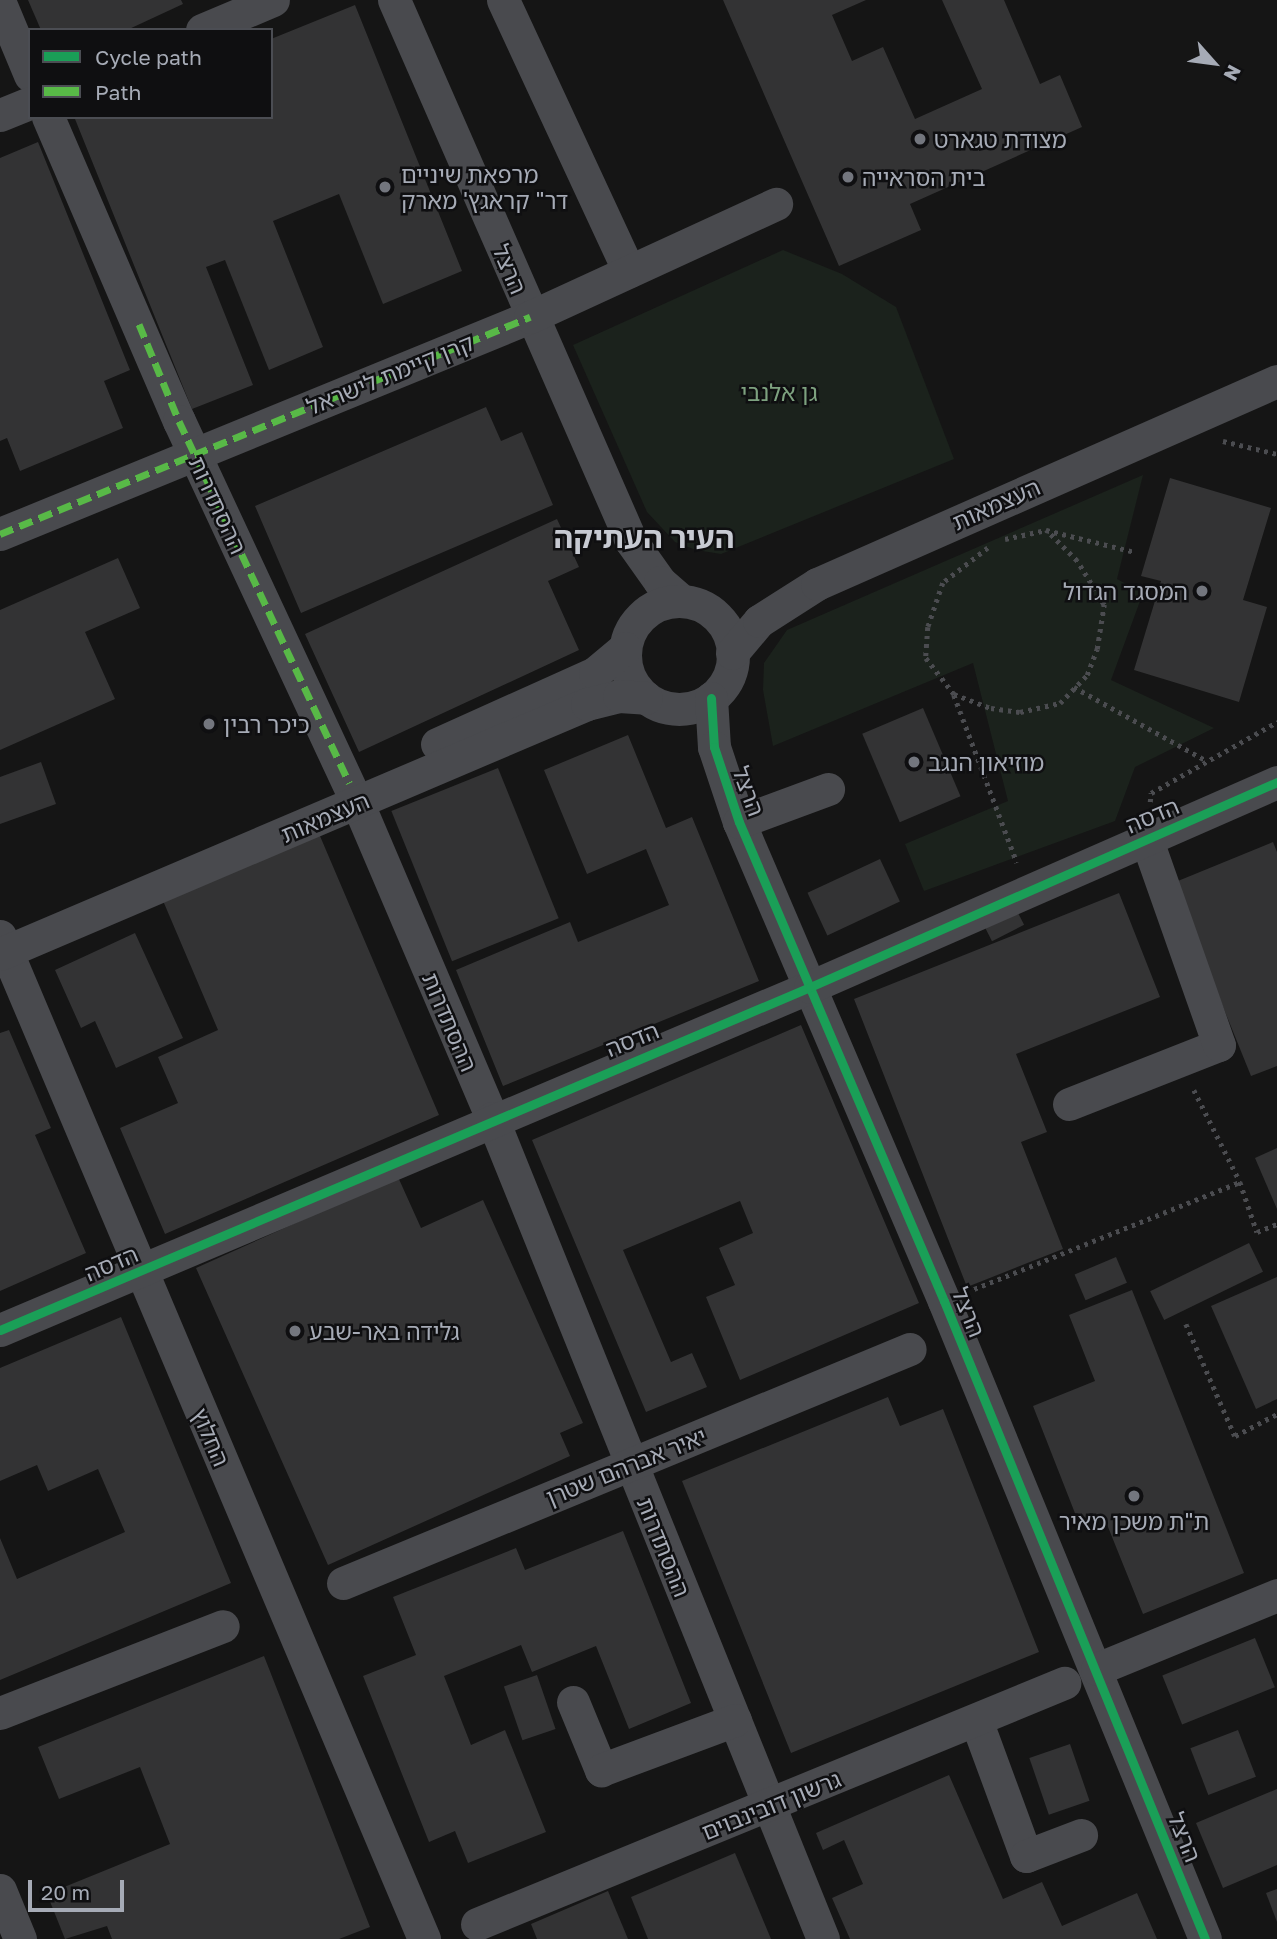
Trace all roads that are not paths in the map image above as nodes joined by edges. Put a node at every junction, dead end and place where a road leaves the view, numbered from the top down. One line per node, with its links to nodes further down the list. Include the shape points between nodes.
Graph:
1 (273, 0): 5 (street)
2 (394, 0): 12 (street, הרצל)
3 (503, 0): 11 (street)
4 (0, 3): 6 (street)
5 (207, 28)
6 (28, 70)
7 (28, 104): 8 (street)
8 (0, 116)
9 (49, 119): 14 (street, ההסתדרות)
10 (776, 204): 11 (street, קרן קיימת לישראל)
11 (629, 271): 12 (street, קרן קיימת לישראל)
12 (530, 317): 14 (street, קרן קיימת לישראל); 16 (street, הרצל, via 631,541 660,582)
13 (1277, 381): 18 (street, העצמאות, via 817,584 759,621)
14 (195, 455): 15 (street, קרן קיימת לישראל); 23 (street, ההסתדרות)
15 (0, 534)
16 (682, 601): 17 (street, via 651,609 630,632); 18 (street, via 711,612 730,638)
17 (625, 648): 19 (street, via 629,676); 23 (street, העצמאות, via 576,683)
18 (733, 653): 20 (street, via 723,686)
19 (646, 698): 20 (street, via 672,709); 23 (street, העצמאות, via 619,696 587,704)
20 (711, 698): 24 (street, הרצל, via 714,747)
21 (1277, 782): 25 (street, הדסה)
22 (828, 789): 24 (street)
23 (353, 793): 26 (street, העצמאות); 29 (street, ההסתדרות)
24 (739, 822): 27 (street, הרצל)
25 (1146, 838): 27 (street, הדסה); 28 (street, via 1219,1045)
26 (2, 947): 30 (street, החלוץ)
27 (810, 987): 29 (street, הדסה); 37 (street, הרצל)
28 (1069, 1104)
29 (492, 1118): 30 (street, הדסה); 33 (street, ההסתדרות)
30 (141, 1271): 31 (street, הדסה); 48 (street, החלוץ)
31 (0, 1330)
32 (910, 1349): 33 (street, יאיר אברהם שטרן)
33 (631, 1464): 34 (street, יאיר אברהם שטרן); 41 (street, ההסתדרות)
34 (343, 1583)
35 (1277, 1595): 37 (street)
36 (223, 1626): 40 (street)
37 (1097, 1669): 50 (street, הרצל)
38 (1064, 1684): 42 (street, גרשון דובינבוים)
39 (573, 1702): 41 (street, via 601,1770)
40 (0, 1713)
41 (734, 1720): 43 (street, ההסתדרות)
42 (976, 1720): 43 (street, גרשון דובינבוים); 44 (street, via 1026,1856)
43 (769, 1806): 46 (street, גרשון דובינבוים); 49 (street, ההסתדרות)
44 (1081, 1835)
45 (0, 1889): 47 (street)
46 (477, 1924)
47 (20, 1939)
48 (424, 1939)
49 (823, 1939)
50 (1205, 1939)

